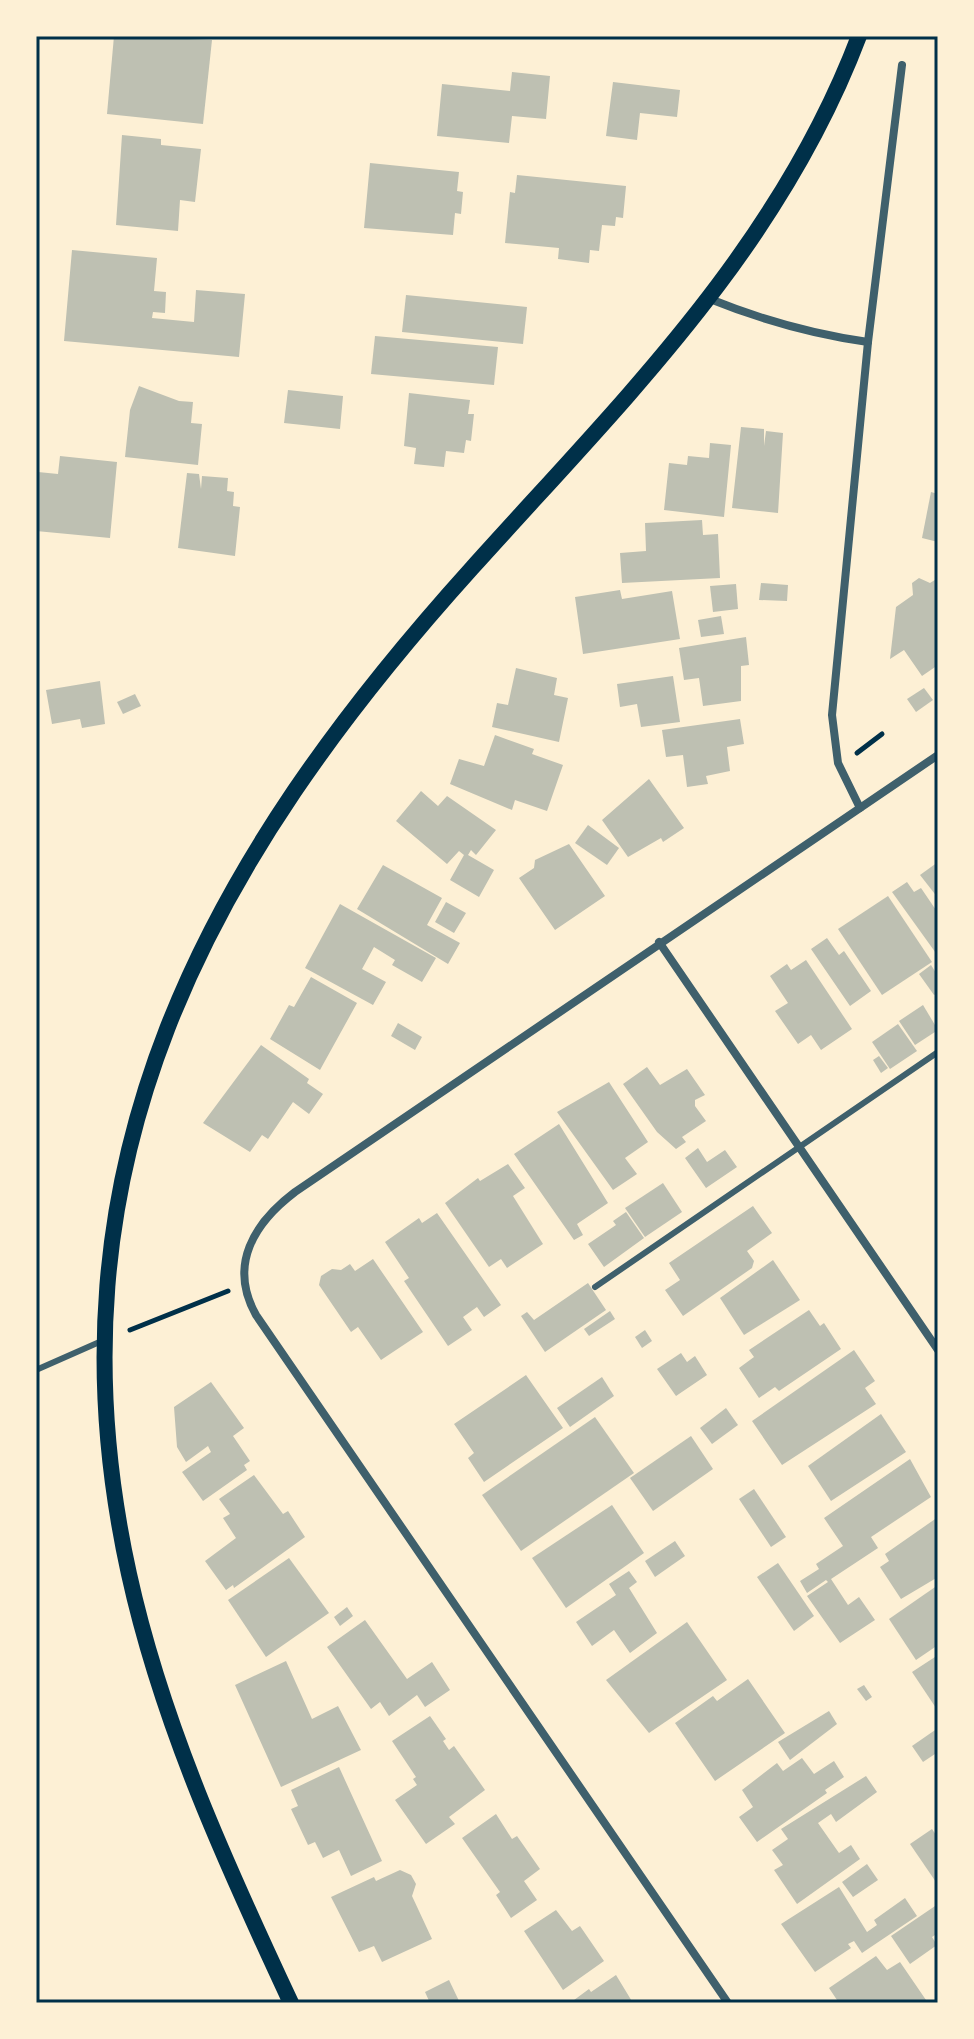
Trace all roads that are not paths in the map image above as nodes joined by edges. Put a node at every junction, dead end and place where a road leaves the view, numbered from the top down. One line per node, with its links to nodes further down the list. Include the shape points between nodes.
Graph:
1 (859, 36): 3 (main road, via 801,159)
2 (902, 65): 4 (street)
3 (710, 299): 4 (street, via 800,331); 11 (main road, via 618,411 374,681 302,776 249,858 171,1018 137,1118 117,1204)
4 (868, 342): 6 (street, via 832,715 839,766)
5 (938, 755): 6 (street)
6 (860, 808): 7 (street)
7 (659, 942): 9 (street); 15 (street, via 295,1192 263,1219 246,1252 244,1284 256,1315)
8 (938, 1052): 9 (lane)
9 (799, 1147): 10 (lane); 12 (street)
10 (595, 1287)
11 (104, 1340): 13 (lane); 14 (main road, via 111,1475 152,1662 209,1822)
12 (938, 1350)
13 (36, 1370)
14 (291, 2003)
15 (728, 2003)

